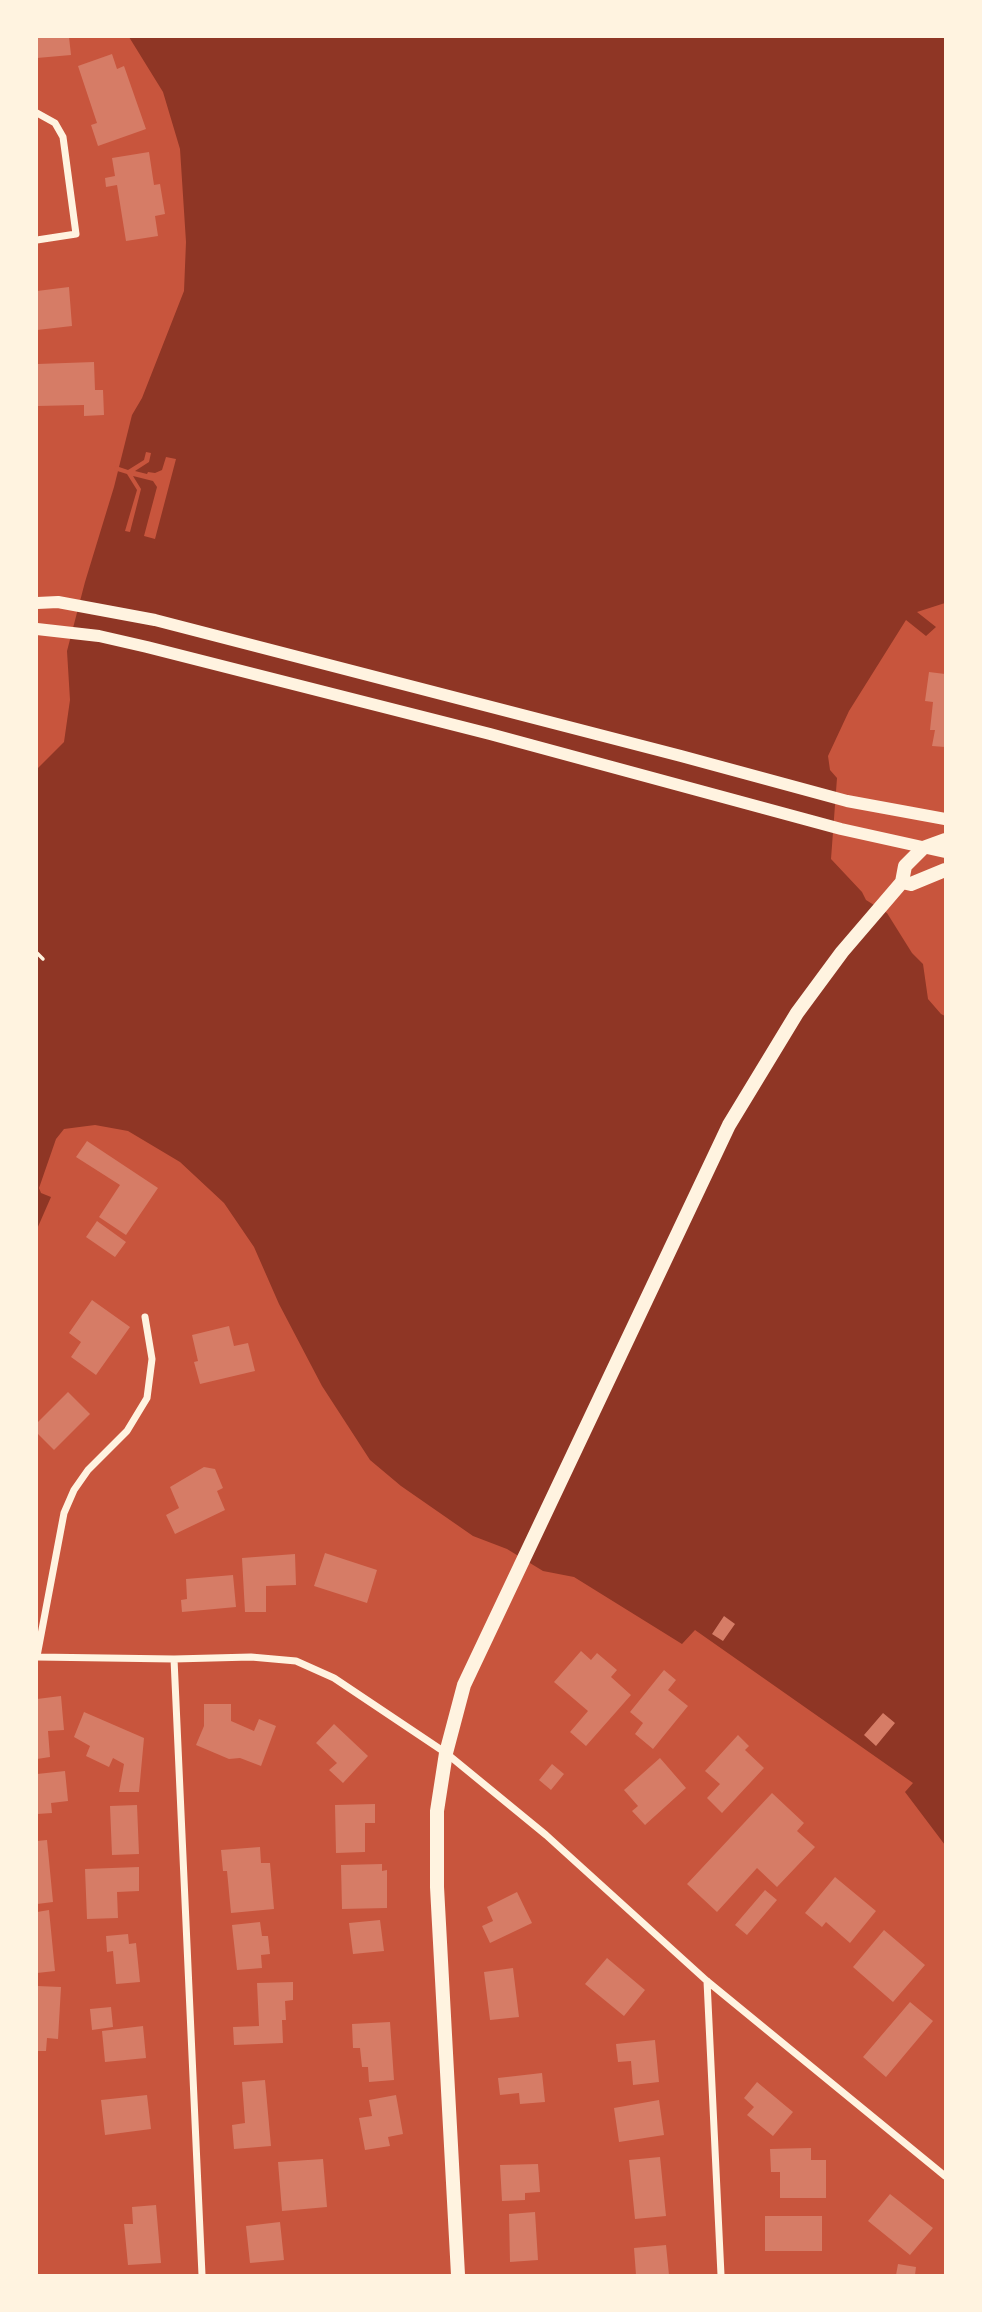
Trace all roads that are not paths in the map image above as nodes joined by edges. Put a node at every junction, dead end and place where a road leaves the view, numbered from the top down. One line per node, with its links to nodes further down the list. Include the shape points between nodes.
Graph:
1 (37, 113): 2 (street, via 55,123 63,137 76,234)
2 (37, 240)
3 (37, 603): 5 (main road, via 58,602 155,620 847,801)
4 (37, 629): 7 (main road, via 147,647)
5 (945, 819)
6 (945, 839): 7 (main road)
7 (923, 848): 8 (main road); 10 (main road, via 905,866)
8 (945, 852)
9 (945, 870): 10 (main road, via 911,884)
10 (902, 882): 14 (main road, via 797,1013 729,1125 464,1685)
11 (145, 1317): 12 (street, via 152,1359 147,1398 127,1431 88,1470 64,1513)
12 (37, 1656): 13 (street)
13 (174, 1659): 14 (street, via 296,1661 334,1678); 17 (street)
14 (446, 1753): 15 (street, via 546,1835); 18 (main road, via 437,1811 437,1887)
15 (706, 1981): 16 (street); 19 (street)
16 (945, 2176)
17 (202, 2275)
18 (458, 2275)
19 (721, 2275)

